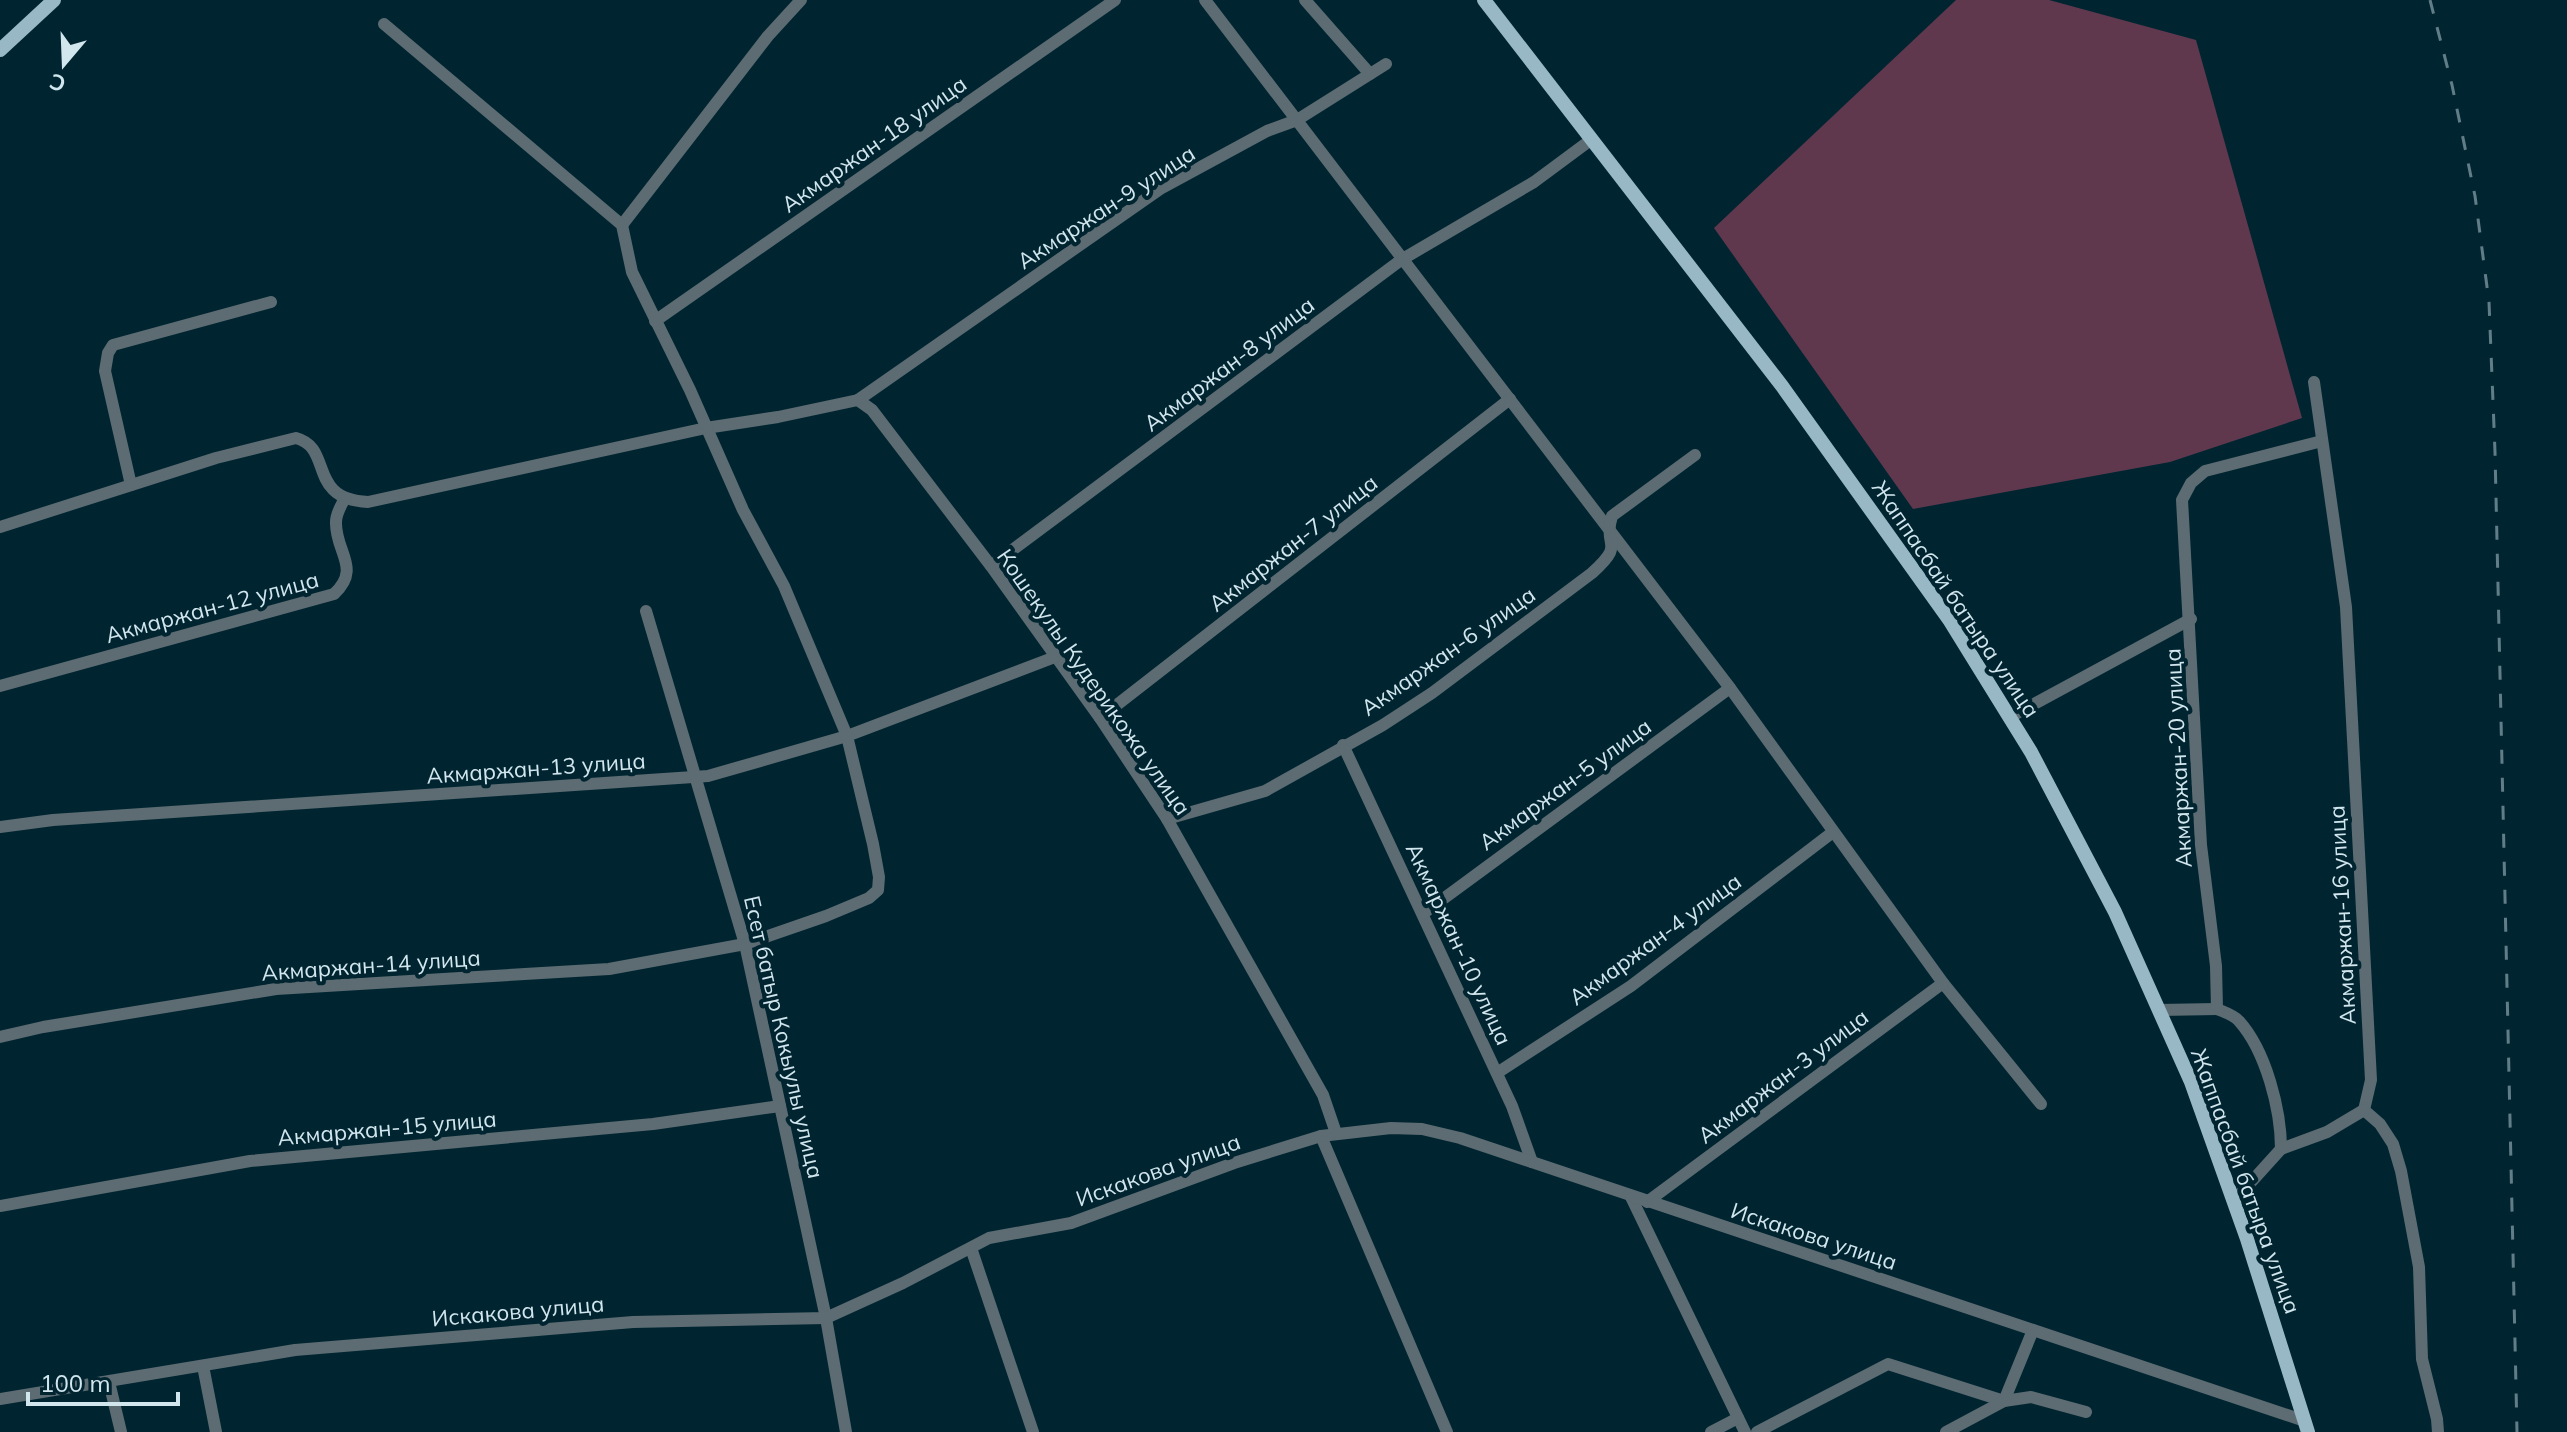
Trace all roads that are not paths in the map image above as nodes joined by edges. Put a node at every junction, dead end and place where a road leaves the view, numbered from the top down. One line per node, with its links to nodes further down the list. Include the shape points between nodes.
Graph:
1 (54, 0): 8 (main road)
2 (801, 0): 13 (street)
3 (1115, 0): 16 (street, Акмаржан-18 улица)
4 (1205, 0): 11 (street)
5 (1305, 0): 10 (street)
6 (1484, 0): 12 (main road, Жаппасбай батыра улица)
7 (384, 24): 13 (street)
8 (0, 50)
9 (1386, 64): 10 (street, Акмаржан-9 улица)
10 (1370, 74): 11 (street, Акмаржан-9 улица)
11 (1297, 120): 14 (street); 19 (street, Акмаржан-9 улица, via 1160,189)
12 (1592, 139): 14 (street, Акмаржан-8 улица, via 1498,205); 33 (main road, Жаппасбай батыра улица, via 1782,386 1950,621)
13 (622, 225): 16 (street, via 632,272)
14 (1401, 260): 18 (street); 27 (street, Акмаржан-8 улица)
15 (271, 302): 23 (street, via 113,345 105,371)
16 (655, 321): 20 (street)
17 (2314, 382): 21 (street, Акмаржан-16 улица)
18 (1510, 399): 26 (street); 34 (street, Акмаржан-7 улица)
19 (858, 400): 20 (street); 27 (street, Кошекулы Кудерикожа улица, via 872,410)
20 (706, 428): 24 (street, via 368,502); 35 (street, via 784,586)
21 (2322, 441): 29 (street, Акмаржан-20 улица, via 2205,471 2191,483 2182,500); 50 (street, Акмаржан-16 улица, via 2346,607 2371,1080)
22 (1695, 455): 26 (street, via 1612,516)
23 (131, 485): 24 (street, via 296,438 313,448 327,486); 25 (street)
24 (345, 498): 31 (street, Акмаржан-12 улица, via 336,524 348,566 346,584 334,594)
25 (0, 527)
26 (1608, 528): 32 (street); 36 (street, Акмаржан-6 улица, via 1614,545 1592,573 1432,693)
27 (991, 566): 30 (street, Кошекулы Кудерикожа улица)
28 (646, 611): 37 (street, Есет батыр Кокыулы улица)
29 (2191, 619): 33 (street); 44 (street, Акмаржан-20 улица, via 2201,845)
30 (1055, 657): 34 (street, Кошекулы Кудерикожа улица); 35 (street, Акмаржан-13 улица)
31 (0, 686)
32 (1730, 688): 40 (street); 41 (street, Акмаржан-5 улица)
33 (2010, 717): 45 (main road, Жаппасбай батыра улица, via 2109,900)
34 (1100, 718): 38 (street, Кошекулы Кудерикожа улица)
35 (847, 736): 37 (street, Акмаржан-13 улица); 42 (street, Акмаржан-14 улица, via 873,844 878,890 826,916)
36 (1343, 745): 38 (street, Акмаржан-6 улица, via 1265,791); 41 (street, Акмаржан-10 улица)
37 (695, 777): 39 (street, Акмаржан-13 улица); 42 (street, Есет батыр Кокыулы улица)
38 (1167, 819): 51 (street, Кошекулы Кудерикожа улица, via 1323,1095)
39 (0, 827)
40 (1833, 832): 43 (street); 47 (street, Акмаржан-4 улица, via 1631,986)
41 (1424, 913): 47 (street, Акмаржан-10 улица)
42 (745, 944): 46 (street, Акмаржан-14 улица, via 609,969 276,989); 49 (street, Есет батыр Кокыулы улица)
43 (1943, 983): 48 (street); 57 (street, Акмаржан-3 улица)
44 (2217, 1009): 45 (street); 53 (street, via 2237,1018 2257,1051 2281,1122)
45 (2159, 1010): 56 (main road, Жаппасбай батыра улица)
46 (0, 1037)
47 (1497, 1073): 54 (street, Акмаржан-10 улица)
48 (2041, 1104)
49 (780, 1106): 58 (street, Акмаржан-15 улица, via 653,1124 250,1161); 60 (street, Есет батыр Кокыулы улица)
50 (2364, 1110): 53 (street, via 2327,1132); 78 (street, via 2393,1144 2401,1171 2419,1267 2422,1359)
51 (1336, 1133): 52 (street, Искакова улица); 54 (street, Искакова улица, via 1422,1129)
52 (1321, 1136): 59 (street, Искакова улица, via 1071,1223 989,1238); 73 (street)
53 (2281, 1149): 56 (street)
54 (1532, 1162): 55 (street, Искакова улица)
55 (1631, 1197): 57 (street, Искакова улица); 67 (street)
56 (2234, 1201): 68 (main road, Жаппасбай батыра улица)
57 (1647, 1202): 61 (street, Искакова улица)
58 (0, 1206)
59 (971, 1248): 60 (street, Искакова улица); 72 (street)
60 (826, 1318): 62 (street, Искакова улица, via 633,1322 295,1350); 71 (street, Есет батыр Кокыулы улица)
61 (2033, 1330): 65 (street); 68 (street, Искакова улица)
62 (203, 1366): 63 (street, Искакова улица); 70 (street)
63 (109, 1382): 64 (street, Искакова улица); 69 (street)
64 (0, 1399)
65 (2004, 1401): 66 (street, via 2031,1397); 76 (street, via 1888,1364); 77 (street)
66 (2086, 1412)
67 (1738, 1418): 74 (street); 75 (street)
68 (2307, 1426)
69 (121, 1432)
70 (216, 1432)
71 (846, 1432)
72 (1033, 1432)
73 (1447, 1432)
74 (1711, 1432)
75 (1745, 1432)
76 (1757, 1432)
77 (1946, 1432)
78 (2438, 1432)

